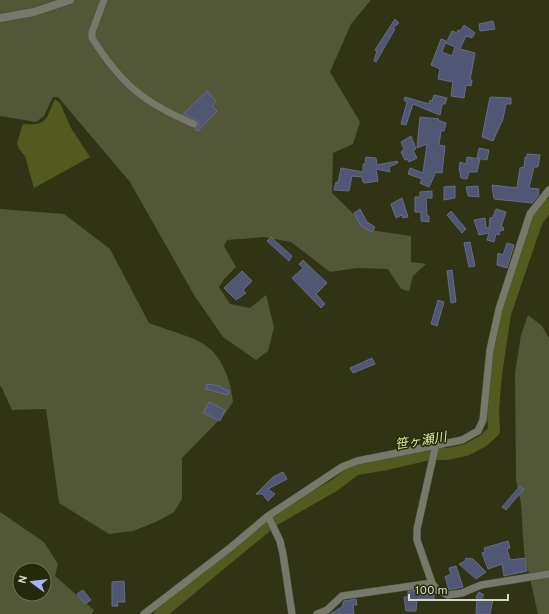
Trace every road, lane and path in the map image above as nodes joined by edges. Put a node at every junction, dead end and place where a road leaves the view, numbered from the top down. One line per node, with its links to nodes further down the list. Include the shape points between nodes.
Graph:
1 (70, 0): 3 (street, via 34,12)
2 (104, 0): 4 (street, via 92,38 113,68 127,85 142,96 169,114)
3 (0, 18)
4 (194, 124)
5 (549, 190): 6 (street, via 530,214 499,309 490,350 481,425 468,438)
6 (436, 447): 7 (street, via 357,461 342,467); 9 (street, via 417,530 417,540)
7 (269, 518): 10 (street); 11 (street, via 283,554)
8 (549, 574): 9 (street, via 481,585 448,596 437,590)
9 (432, 583): 12 (street, via 342,596 327,610)
10 (144, 614)
11 (292, 614)
12 (317, 614)

